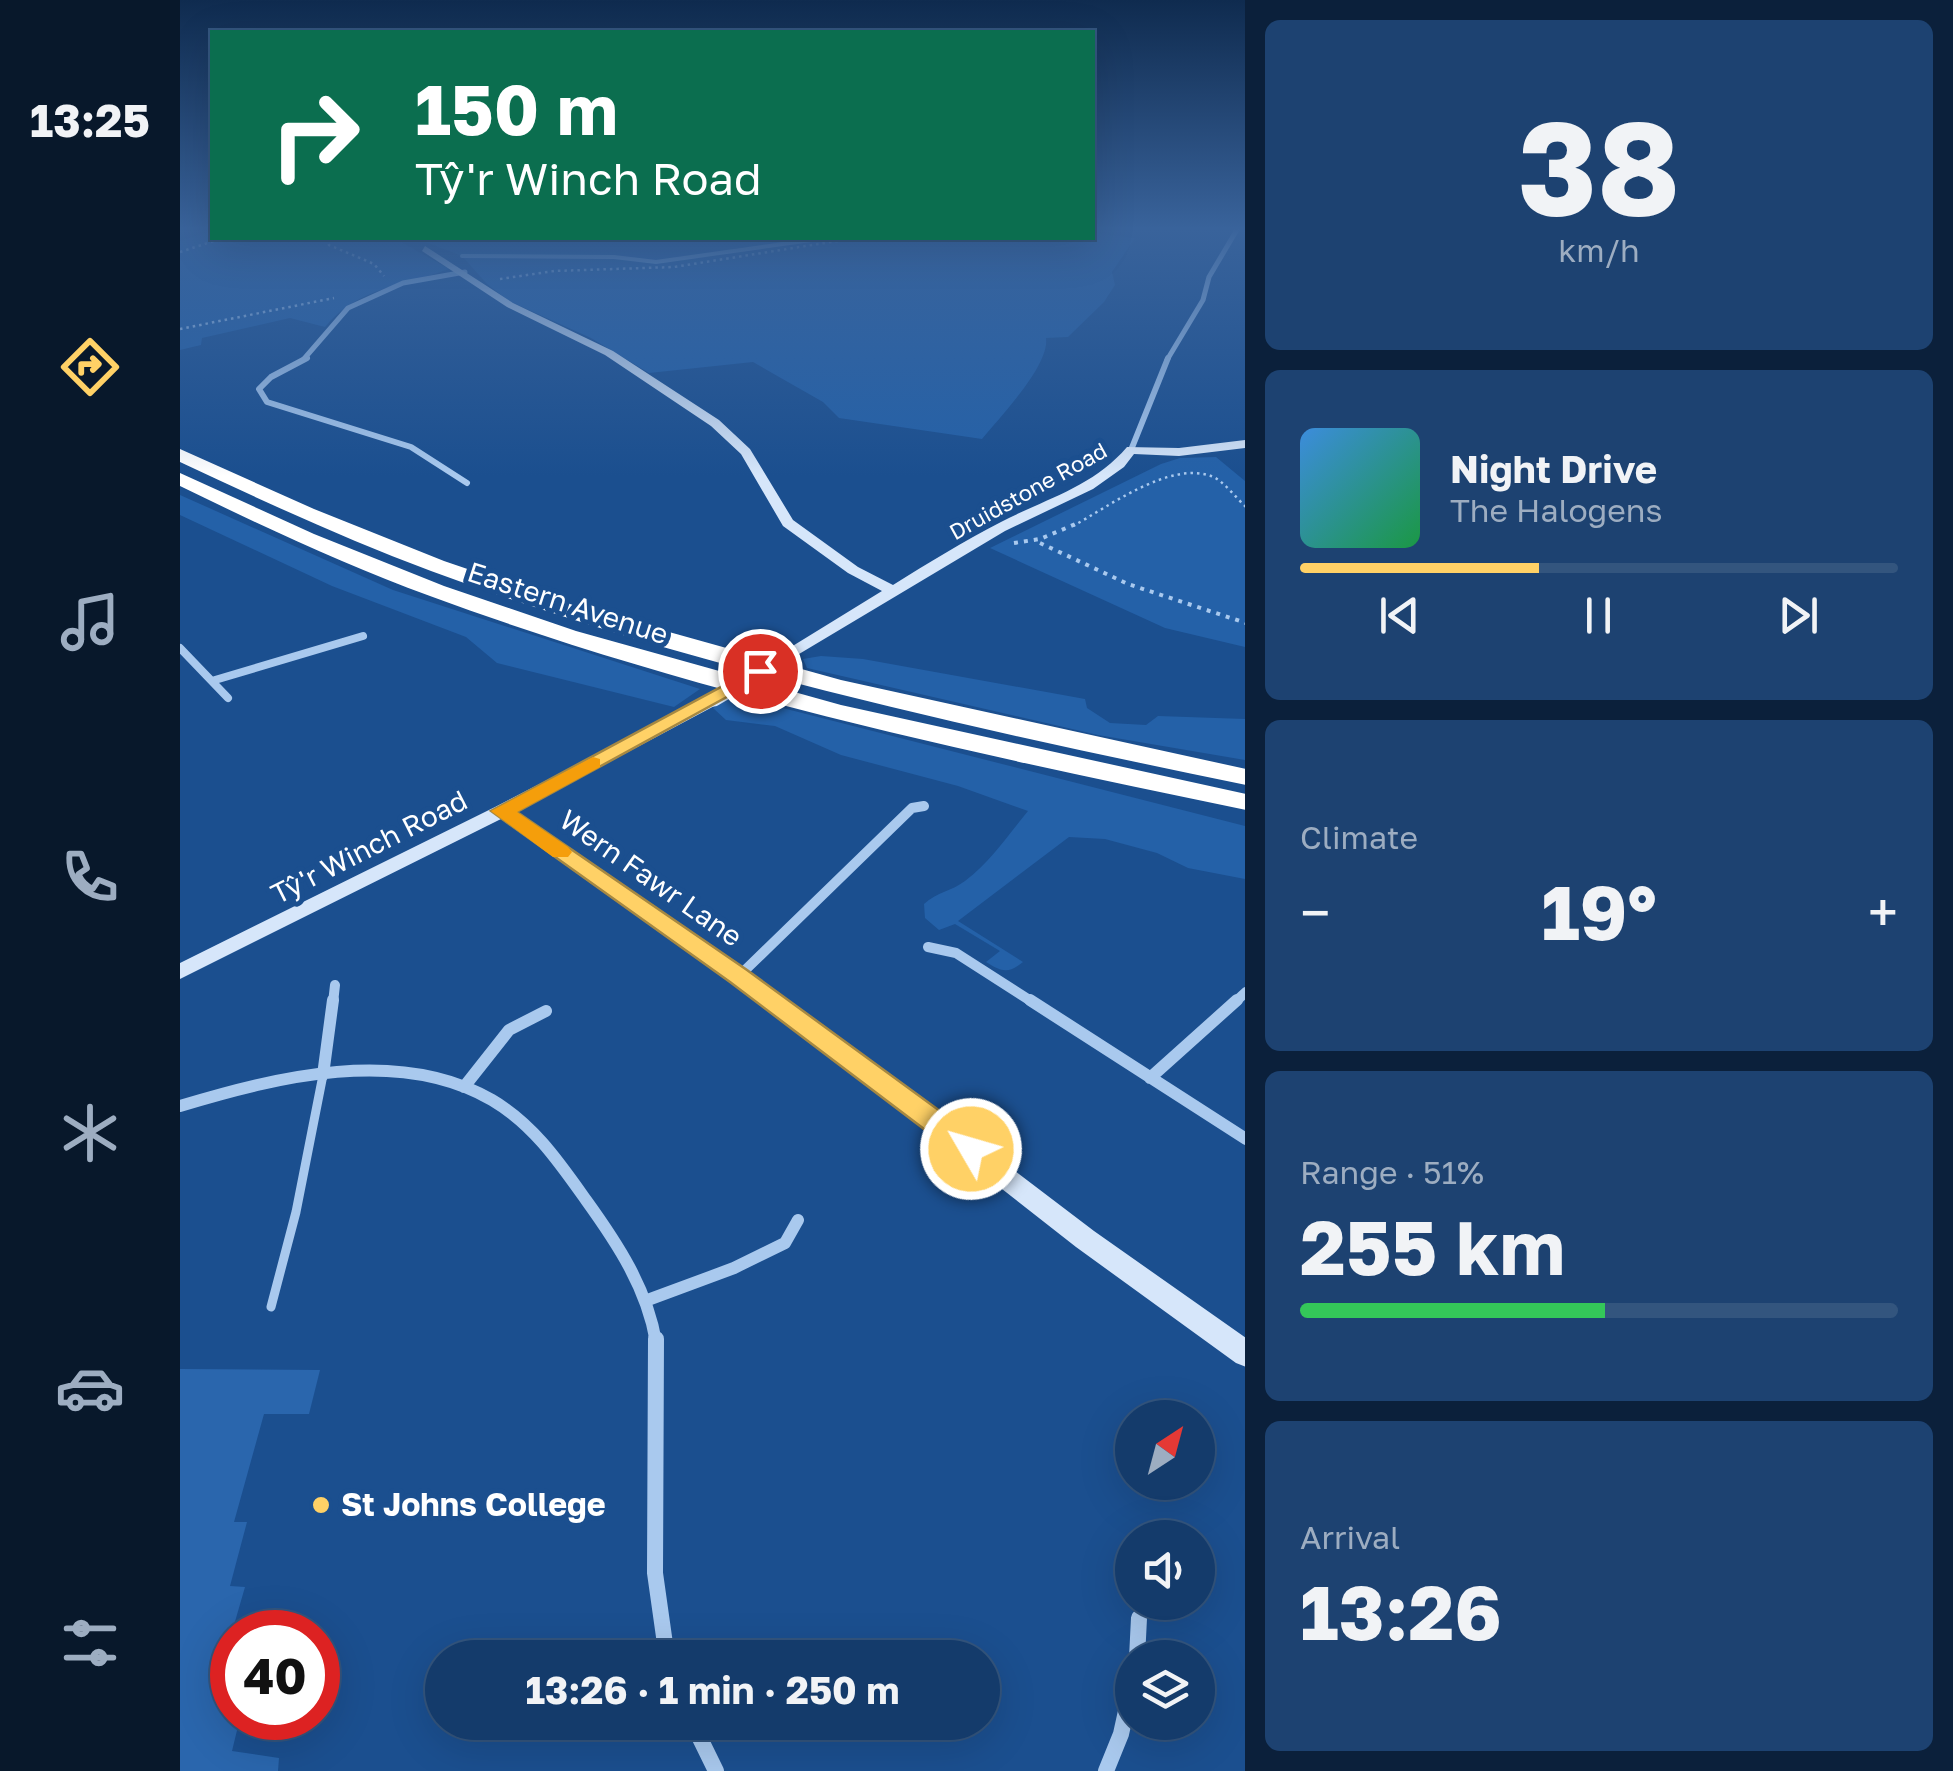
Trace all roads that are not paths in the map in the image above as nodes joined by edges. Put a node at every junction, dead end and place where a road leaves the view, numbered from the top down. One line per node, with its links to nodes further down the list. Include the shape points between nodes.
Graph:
1 (346, 311): 8 (street, via 306,358 259,389 260,396 410,447)
2 (522, 311): 9 (main road, via 609,352 715,422 746,452 788,523)
3 (1196, 311): 5 (street, via 1174,346)
4 (1245, 444): 5 (main road, Druidstone Road)
5 (1131, 450): 9 (main road, Druidstone Road, via 1090,484 1006,524)
6 (180, 454): 14 (highway, Eastern Avenue, via 364,540 621,629 872,696)
7 (180, 479): 15 (highway, Eastern Avenue, via 411,582 606,648 915,732)
8 (467, 483)
9 (895, 592): 17 (main road, Tŷ'r Winch Road, bridge)
10 (363, 636): 12 (street)
11 (180, 648): 12 (street)
12 (214, 680): 13 (street)
13 (228, 698)
14 (1239, 775)
15 (1245, 802)
16 (924, 806): 20 (street, via 912,808)
17 (502, 811): 19 (main road, Tŷ'r Winch Road); 20 (main road, Wern Fawr Lane)
18 (928, 947): 25 (street, via 956,953)
19 (180, 972)
20 (738, 976): 32 (main road, Wern Fawr Lane)
21 (334, 985): 24 (street)
22 (1245, 993): 25 (street)
23 (546, 1011): 26 (street, via 524,1014)
24 (322, 1075): 26 (street, via 396,1073); 27 (street); 31 (lane)
25 (1150, 1078): 28 (street)
26 (464, 1088): 30 (street, via 528,1126 599,1218)
27 (180, 1106)
28 (1245, 1138)
29 (798, 1220): 30 (street, via 785,1243)
30 (645, 1301): 33 (street, via 656,1337 654,1552)
31 (271, 1306)
32 (1245, 1353)
33 (664, 1640)
34 (701, 1740): 36 (street)
35 (1119, 1740): 37 (street)
36 (716, 1771)
37 (1106, 1771)

